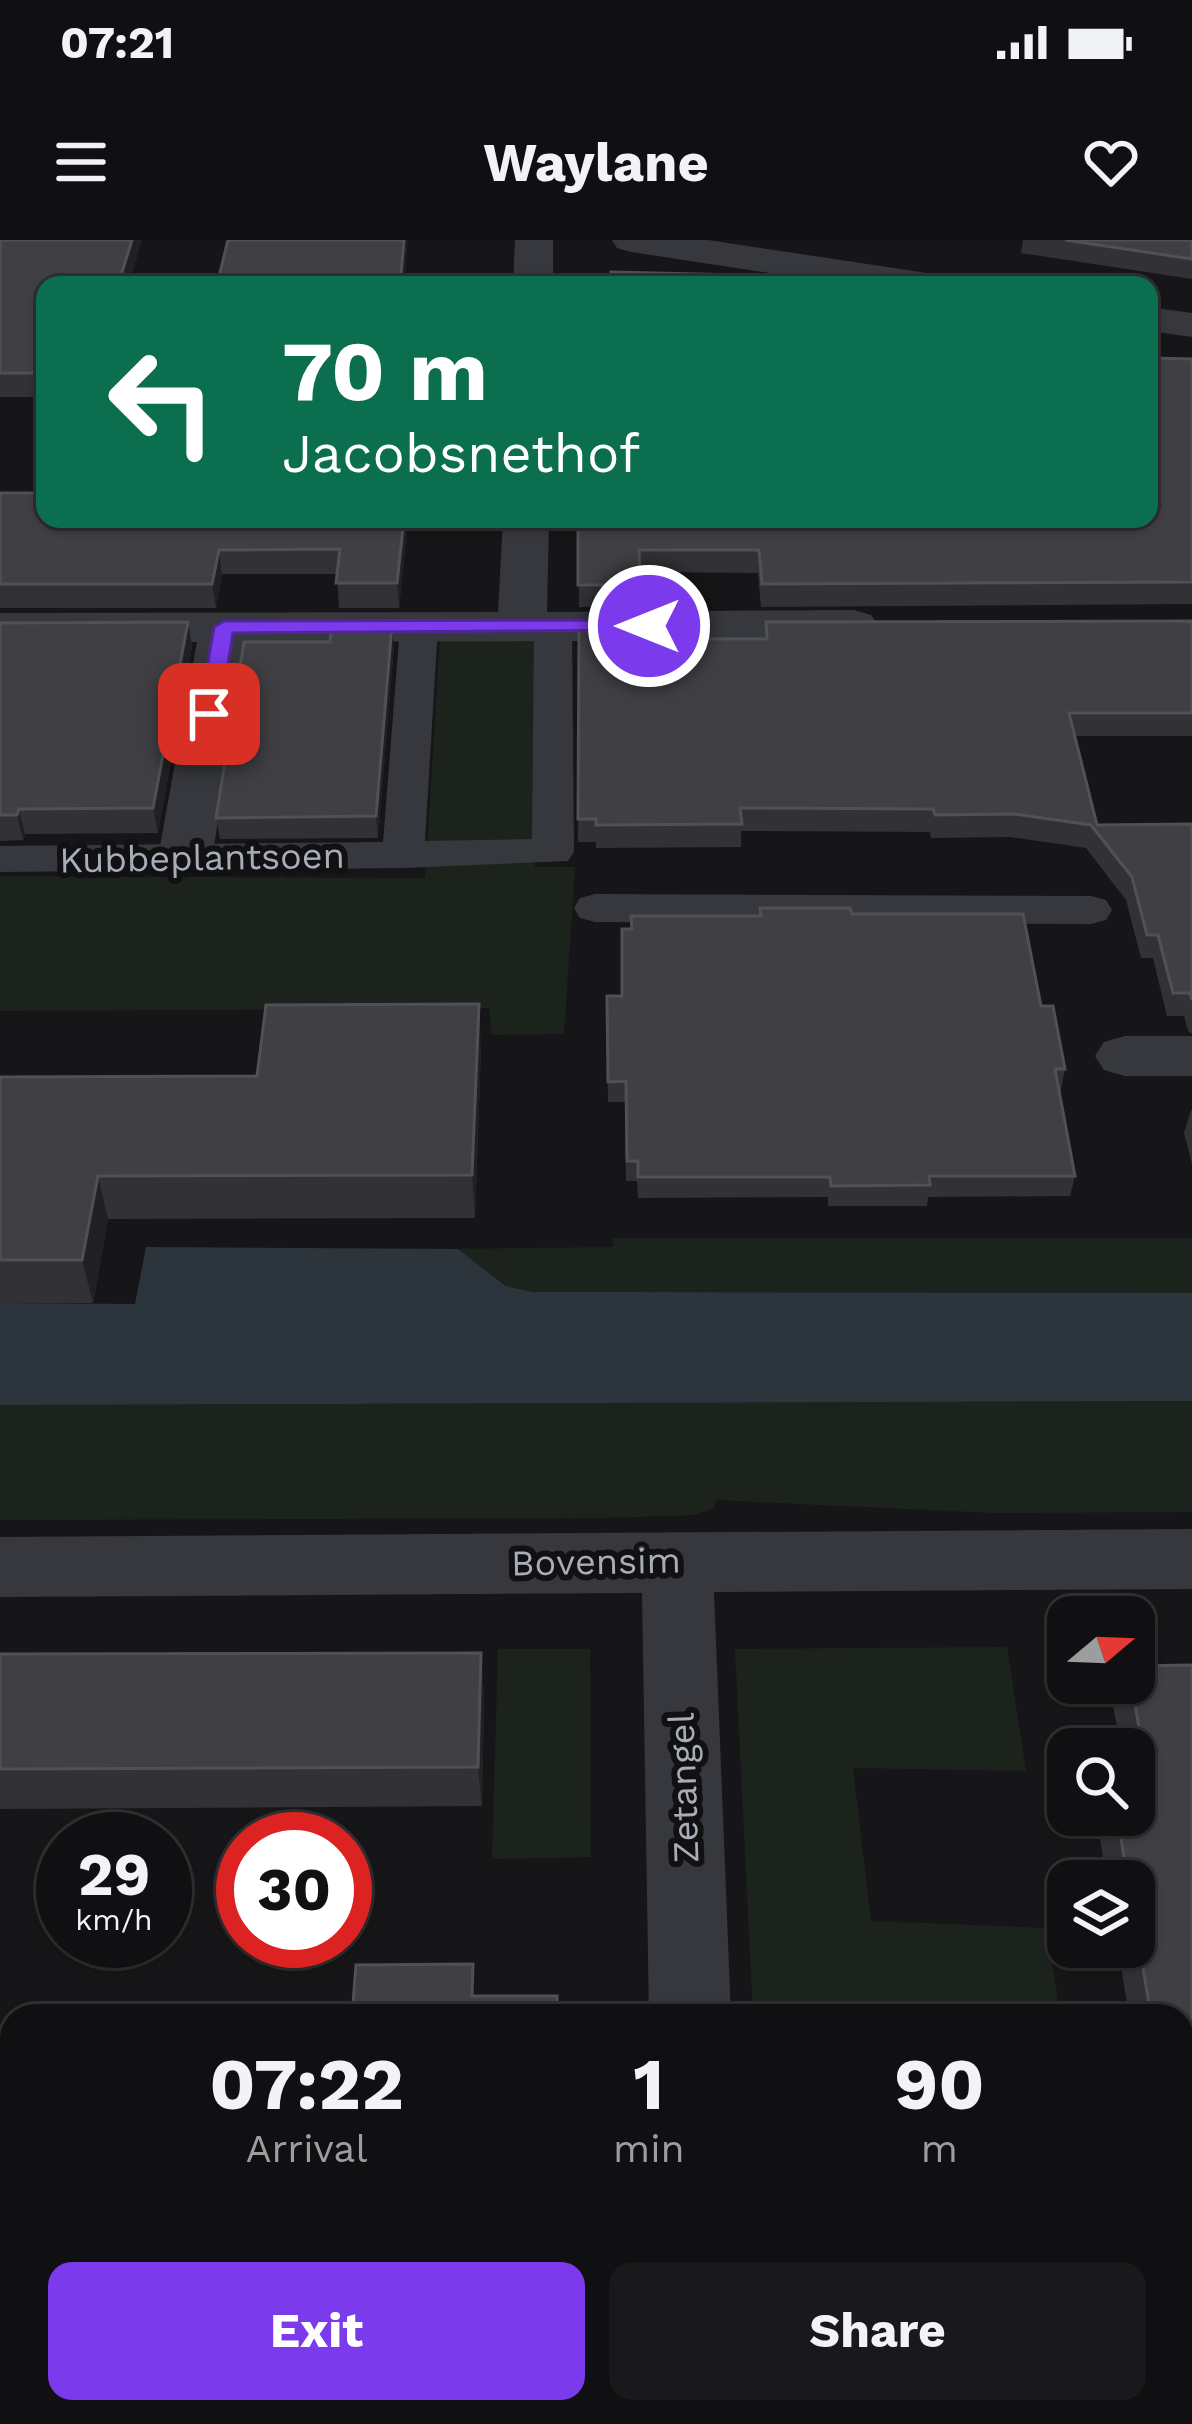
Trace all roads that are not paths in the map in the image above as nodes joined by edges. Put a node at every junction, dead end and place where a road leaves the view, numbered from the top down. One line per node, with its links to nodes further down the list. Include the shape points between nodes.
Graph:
1 (534, 240): 4 (street)
2 (631, 240): 5 (street)
3 (933, 245): 6 (street, via 949,266)
4 (533, 276)
5 (868, 276)
6 (946, 276)
7 (1158, 320): 8 (street)
8 (1192, 325)
9 (527, 528): 11 (street)
10 (898, 625): 11 (street)
11 (538, 626): 13 (street); 16 (street, Kubbeplantsoen, via 553,852)
12 (224, 627): 13 (street); 14 (street); 15 (street)
13 (419, 627): 16 (street)
14 (0, 628)
15 (188, 846)
16 (404, 855): 17 (street, Kubbeplantsoen)
17 (0, 859)
18 (595, 908): 19 (street)
19 (1091, 910)
20 (1125, 1056): 21 (street)
21 (1192, 1056)
22 (1192, 1559): 23 (street, Bovensim)
23 (676, 1560): 24 (street, Bovensim); 25 (street, Zetangel)
24 (0, 1567)
25 (690, 2004)

